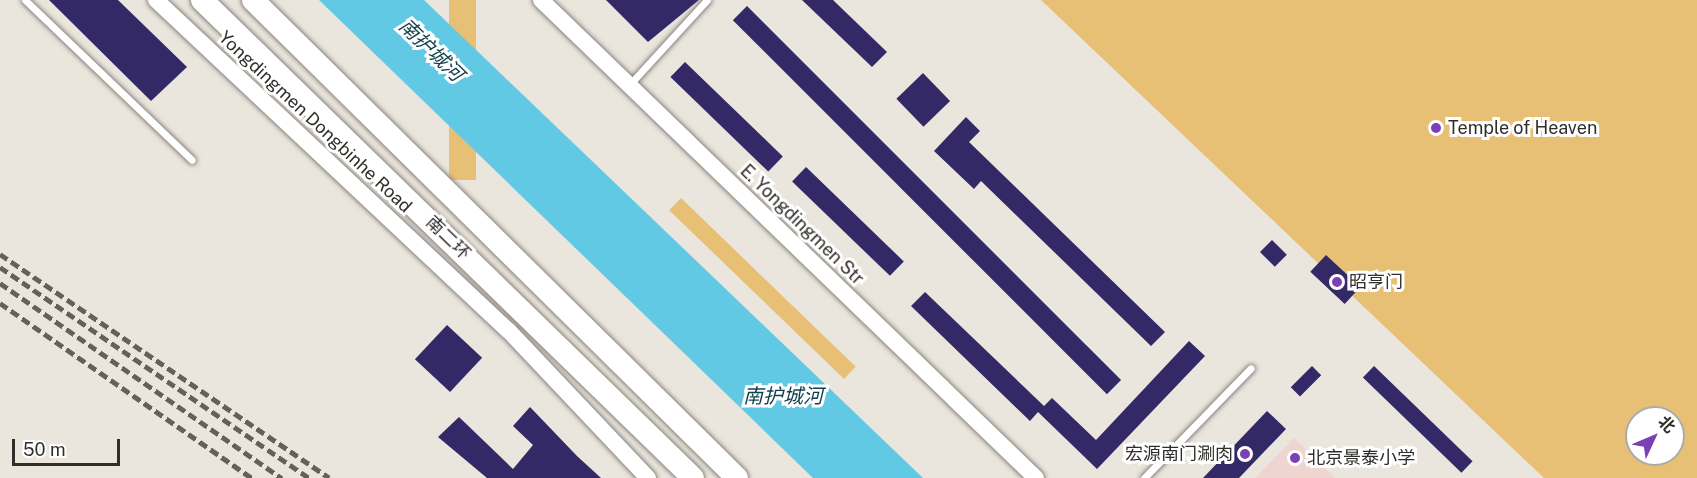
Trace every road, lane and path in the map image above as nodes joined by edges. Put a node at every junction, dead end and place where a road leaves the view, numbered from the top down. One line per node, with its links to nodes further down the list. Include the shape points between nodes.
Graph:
1 (25, 0): 8 (lane)
2 (156, 0): 10 (street, Yongdingmen Dongbinhe Road, via 508,330)
3 (202, 0): 11 (highway, 南二环)
4 (253, 0): 12 (highway, 南二环)
5 (541, 0): 7 (street, E. Yongdingmen Str)
6 (707, 0): 7 (lane)
7 (629, 86): 13 (street, E. Yongdingmen Str)
8 (192, 160)
9 (1251, 368): 14 (lane)
10 (648, 478)
11 (693, 478)
12 (737, 478)
13 (1036, 478)
14 (1144, 478)

